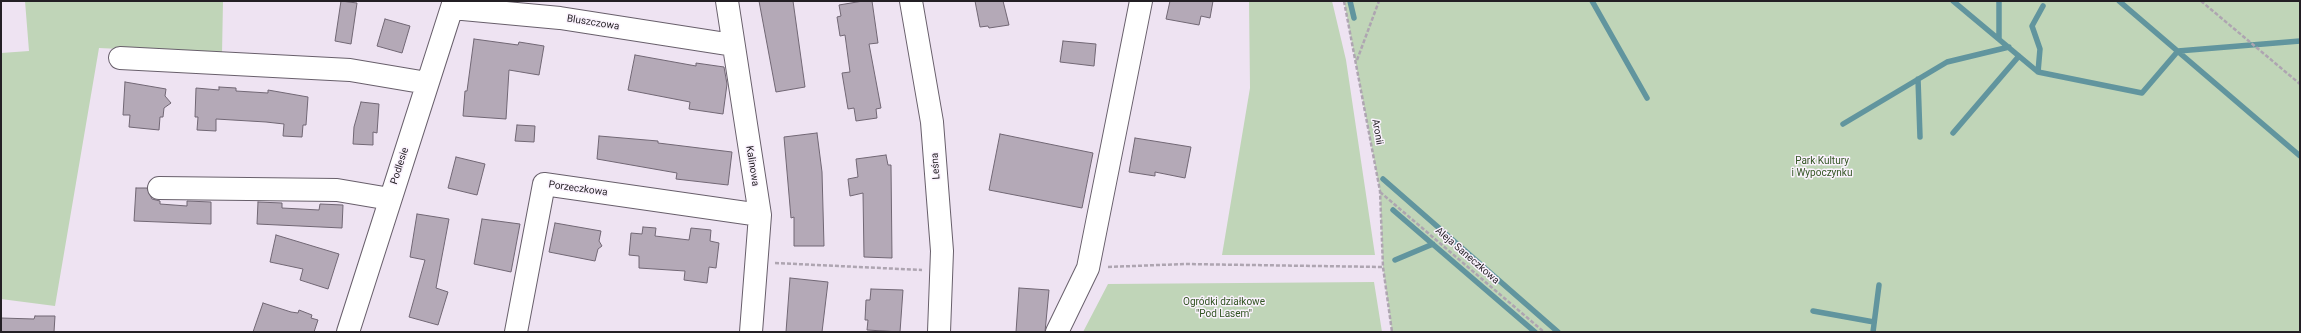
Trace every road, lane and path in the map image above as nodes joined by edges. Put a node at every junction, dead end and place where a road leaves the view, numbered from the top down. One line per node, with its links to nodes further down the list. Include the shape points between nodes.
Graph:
1 (727, 1): 8 (street, Kalinowa)
2 (911, 1): 20 (street, Leśna, via 932,122)
3 (1141, 1): 19 (street)
4 (1344, 1): 10 (path, Aronii)
5 (1379, 1): 10 (path)
6 (2201, 1): 12 (path)
7 (453, 4): 8 (street, Bluszczowa); 11 (street, Podlesie)
8 (734, 45): 16 (street, Kalinowa)
9 (120, 58): 11 (street, via 350,70)
10 (1357, 60): 14 (path, Aronii)
11 (427, 83): 15 (street, Podlesie)
12 (2300, 84)
13 (159, 188): 15 (street, via 337,190)
14 (1380, 192): 18 (path, Aronii); 27 (path, Aleja Saneczkowa)
15 (390, 199): 21 (street, Podlesie)
16 (760, 215): 17 (street, Kalinowa); 22 (street, Porzeczkowa, via 544,184)
17 (756, 262): 20 (path); 23 (street, Kalinowa)
18 (1383, 267): 19 (path, via 1184,264); 26 (path, Aronii)
19 (1088, 268): 25 (street)
20 (942, 271): 24 (street, Leśna)
21 (348, 332)
22 (516, 332)
23 (751, 332)
24 (939, 332)
25 (1057, 332)
26 (1392, 332)
27 (1544, 332)

